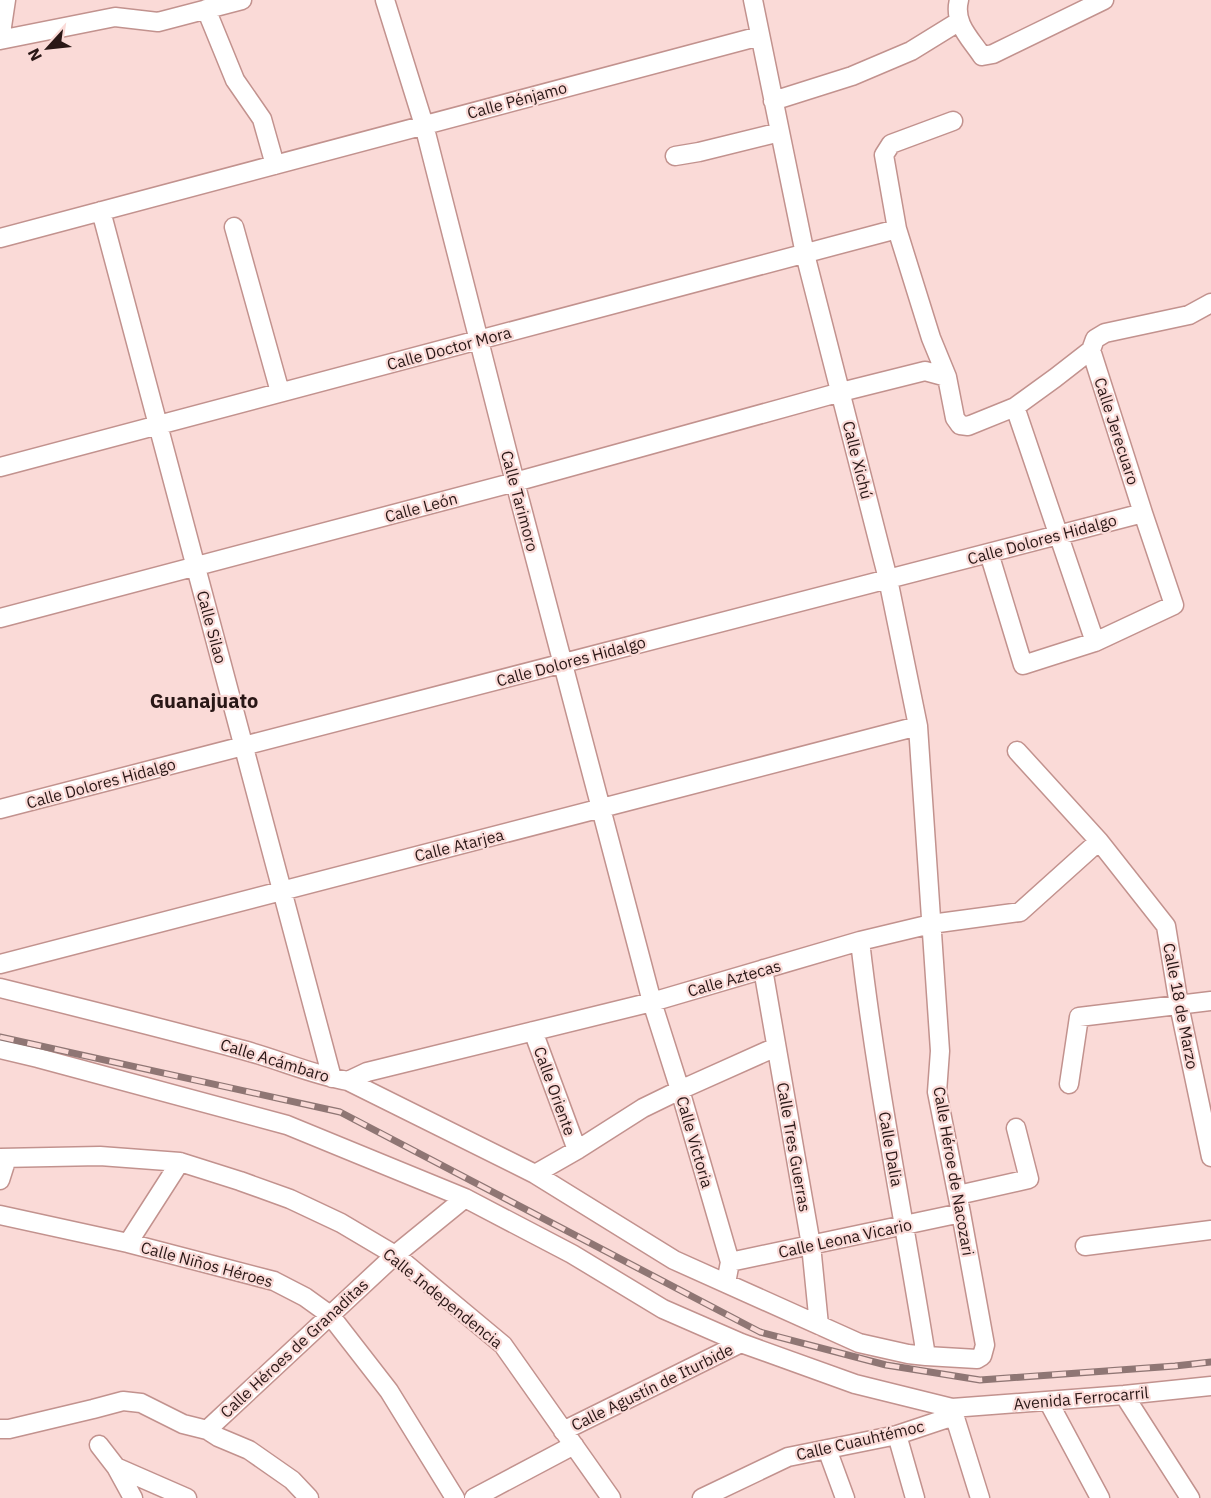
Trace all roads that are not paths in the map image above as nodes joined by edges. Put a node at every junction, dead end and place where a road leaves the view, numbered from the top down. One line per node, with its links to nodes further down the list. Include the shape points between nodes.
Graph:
1 (6, 0): 10 (street)
2 (242, 0): 7 (street)
3 (385, 0): 13 (street, Calle Tarimoro)
4 (753, 0): 9 (street, Calle Xichú)
5 (959, 0): 8 (street)
6 (1104, 0): 8 (street, via 982,56)
7 (206, 9): 10 (street, via 158,22 115,17); 16 (street, via 235,80 262,119)
8 (958, 22): 11 (street, via 911,51 852,76)
9 (760, 36): 11 (street, Calle Xichú); 13 (street, Calle Pénjamo)
10 (0, 40)
11 (773, 101): 14 (street, Calle Xichú)
12 (953, 121): 19 (street, via 891,144 884,156)
13 (424, 125): 16 (street, Calle Pénjamo); 23 (street, Calle Tarimoro)
14 (780, 132): 15 (street); 21 (street, Calle Xichú)
15 (675, 156)
16 (275, 165): 17 (street, Calle Pénjamo)
17 (101, 211): 20 (street, Calle Pénjamo); 29 (street, Calle Silao)
18 (234, 227): 26 (street)
19 (897, 230): 21 (street, Calle Doctor Mora); 25 (street)
20 (0, 238)
21 (805, 254): 23 (street, Calle Doctor Mora); 27 (street, Calle Xichú)
22 (1211, 303): 24 (street, via 1189,315 1105,333 1095,339)
23 (479, 340): 26 (street, Calle Doctor Mora); 31 (street, Calle Tarimoro)
24 (1091, 350): 28 (street); 32 (street, Calle Jerecuaro)
25 (947, 377): 27 (street, Calle León, via 925,371); 28 (street, via 960,425 968,426)
26 (280, 392): 29 (street, Calle Doctor Mora)
27 (841, 392): 31 (street, Calle León); 36 (street, Calle Xichú)
28 (1015, 407): 33 (street)
29 (158, 425): 30 (street, Calle Doctor Mora); 35 (street, Calle Silao)
30 (0, 467)
31 (514, 482): 35 (street, Calle León); 39 (street, Calle Tarimoro)
32 (1143, 513): 33 (street, Calle Dolores Hidalgo); 38 (street, Calle Jerecuaro, via 1174,605)
33 (1059, 534): 34 (street, Calle Dolores Hidalgo); 38 (street)
34 (988, 553): 36 (street, Calle Dolores Hidalgo); 38 (street, via 1023,665)
35 (196, 567): 37 (street, Calle León); 41 (street, Calle Silao)
36 (888, 579): 39 (street, Calle Dolores Hidalgo); 40 (street, Calle Xichú)
37 (0, 618)
38 (1095, 642)
39 (562, 663): 41 (street, Calle Dolores Hidalgo); 43 (street, Calle Tarimoro)
40 (918, 726): 43 (street, Calle Atarjea); 47 (street, Calle Xichú)
41 (244, 746): 44 (street, Calle Dolores Hidalgo); 46 (street, Calle Silao)
42 (1017, 751): 45 (street, Calle 18 de Marzo)
43 (600, 808): 46 (street, Calle Atarjea); 53 (street, Calle Tarimoro)
44 (0, 809)
45 (1099, 841): 47 (street, Calle Aztecas, via 1020,912); 54 (street, Calle 18 de Marzo, via 1166,926)
46 (282, 890): 49 (street, Calle Atarjea); 58 (street, Calle Silao)
47 (931, 924): 48 (street, Calle Aztecas); 69 (street, Calle Héroe de Nacozari, via 940,1051 937,1092)
48 (860, 941): 50 (street, Calle Aztecas); 71 (street, Calle Dalia, via 880,1091)
49 (0, 963)
50 (763, 969): 53 (street, Calle Aztecas); 56 (street, Calle Tres Guerras)
51 (0, 987): 58 (street, Calle Acámbaro)
52 (1211, 1001): 54 (street)
53 (652, 1002): 55 (street, Calle Aztecas); 60 (street, Calle Victoria)
54 (1179, 1005): 59 (street, via 1079,1017); 63 (street, Calle 18 de Marzo)
55 (533, 1031): 58 (street, Calle Aztecas); 62 (street, Calle Oriente)
56 (776, 1047): 60 (street); 74 (street, Calle Tres Guerras)
57 (0, 1049): 68 (street, via 287,1125)
58 (340, 1079): 66 (street, Calle Acámbaro)
59 (1069, 1084)
60 (680, 1090): 62 (street, via 643,1108); 77 (street, Calle Victoria)
61 (1016, 1128): 69 (street, Calle Leona Vicario, via 1029,1179)
62 (577, 1150): 66 (street)
63 (1211, 1154)
64 (3, 1158): 65 (street, Calle Independencia, via 100,1156); 67 (street)
65 (180, 1162): 73 (street); 76 (street, Calle Independencia, via 290,1199 341,1223)
66 (535, 1174): 78 (street, Calle Acámbaro, via 674,1260)
67 (0, 1180)
68 (465, 1198): 76 (street, Calle Héroes de Granaditas); 81 (street, via 572,1254 663,1309)
69 (959, 1204): 71 (street, Calle Leona Vicario); 82 (street, Calle Héroe de Nacozari)
70 (0, 1215): 73 (street, Calle Niños Héroes)
71 (905, 1225): 74 (street, Calle Leona Vicario); 83 (street, Calle Dalia)
72 (1211, 1230): 75 (street)
73 (128, 1243): 79 (street, Calle Niños Héroes, via 274,1281)
74 (811, 1245): 77 (street, Calle Leona Vicario); 80 (street, Calle Tres Guerras)
75 (1085, 1246)
76 (394, 1255): 79 (street, Calle Héroes de Granaditas); 91 (street, Calle Independencia, via 503,1345)
77 (730, 1262): 78 (street, Calle Victoria)
78 (726, 1283): 80 (street, Calle Acámbaro)
79 (330, 1315): 89 (street, Calle Héroes de Granaditas); 98 (street, Calle Niños Héroes, via 389,1391)
80 (819, 1325): 83 (street, Calle Acámbaro, via 858,1343)
81 (741, 1343): 87 (street, via 855,1384); 91 (street, Calle Agustín de Iturbide)
82 (985, 1345): 83 (street, Calle Acámbaro, via 977,1359)
83 (926, 1356)
84 (1211, 1386): 85 (street, Avenida Ferrocarril)
85 (1124, 1395): 86 (street, Avenida Ferrocarril); 106 (street)
86 (1048, 1401): 87 (street, Avenida Ferrocarril); 105 (street)
87 (953, 1412): 90 (street, Calle Cuauhtémoc); 104 (street)
88 (0, 1429): 89 (street, via 123,1401 141,1403 183,1424)
89 (207, 1430): 97 (street, via 249,1450 292,1480)
90 (897, 1435): 93 (street, Calle Cuauhtémoc); 103 (street)
91 (569, 1438): 99 (street, Calle Agustín de Iturbide); 100 (street, Calle Independencia)
92 (99, 1445): 94 (street)
93 (827, 1449): 101 (street, Calle Cuauhtémoc, via 788,1456); 102 (street)
94 (116, 1467): 95 (street); 96 (street)
95 (134, 1498)
96 (187, 1498)
97 (309, 1498)
98 (455, 1498)
99 (474, 1498)
100 (611, 1498)
101 (702, 1498)
102 (845, 1498)
103 (915, 1498)
104 (980, 1498)
105 (1100, 1498)
106 (1190, 1498)

